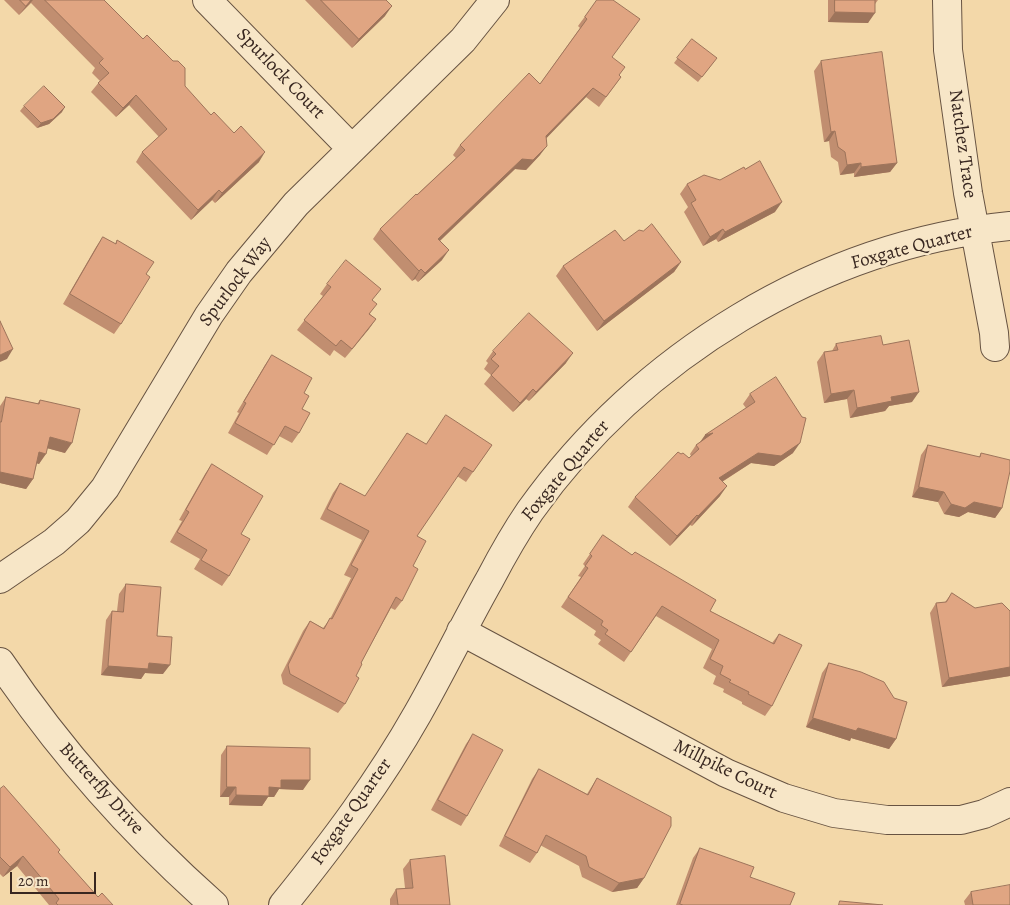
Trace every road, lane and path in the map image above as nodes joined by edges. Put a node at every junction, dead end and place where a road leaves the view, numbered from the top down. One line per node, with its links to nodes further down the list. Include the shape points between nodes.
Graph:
1 (207, 0): 4 (street, Spurlock Court)
2 (495, 0): 4 (street, Spurlock Way, via 463,40)
3 (947, 0): 6 (street, Natchez Trace, via 948,50)
4 (352, 149): 8 (street, Spurlock Way, via 296,204 240,272 209,315 106,488 54,542)
5 (1010, 226): 6 (street, Foxgate Quarter)
6 (975, 229): 7 (street, Natchez Trace); 9 (street, Foxgate Quarter, via 890,250 842,267 758,307 681,356 604,423 551,483 510,542)
7 (995, 347)
8 (0, 579)
9 (461, 631): 11 (street, Millpike Court, via 726,773 784,798 834,813 887,820 961,820); 13 (street, Foxgate Quarter, via 382,774)
10 (0, 662): 12 (street, Butterfly Drive, via 100,791)
11 (1010, 802)
12 (214, 905)
13 (283, 905)

